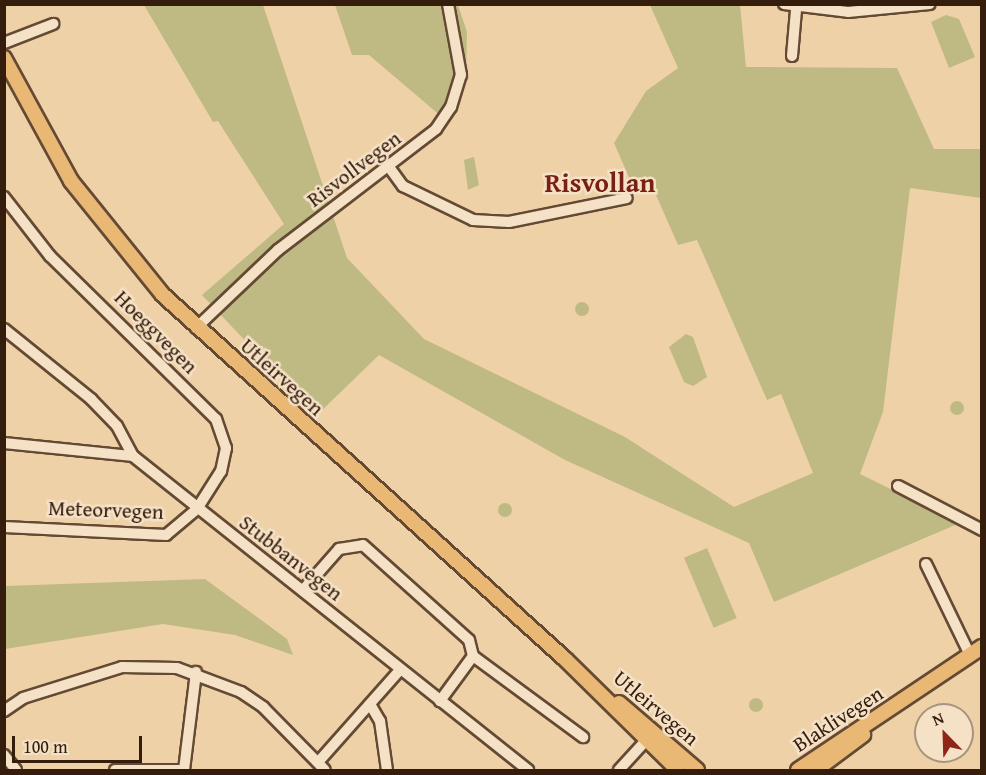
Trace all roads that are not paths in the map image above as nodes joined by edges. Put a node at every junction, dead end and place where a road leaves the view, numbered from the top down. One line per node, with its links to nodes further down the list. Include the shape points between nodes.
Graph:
1 (448, 4): 9 (street, Risvollvegen, via 461,54 451,106 436,129)
2 (784, 4): 4 (street)
3 (930, 4): 4 (street, via 871,12)
4 (796, 10): 7 (street)
5 (53, 24): 6 (street)
6 (4, 43)
7 (792, 56)
8 (4, 58): 12 (main road, Utleirvegen, via 37,125 89,206)
9 (389, 167): 11 (street, via 403,186 473,220 509,222); 12 (street, Risvollvegen, via 278,250)
10 (4, 197): 17 (street, Hoeggvegen, via 62,268 216,419 224,439 224,463)
11 (627, 198)
12 (196, 327): 31 (main road, Utleirvegen)
13 (4, 329): 15 (street, via 91,399 117,426)
14 (4, 443): 15 (street)
15 (133, 456): 17 (street, Stubbanvegen)
16 (898, 486): 19 (street)
17 (197, 509): 18 (street, Meteorvegen, via 175,531 156,536); 21 (street, Stubbanvegen)
18 (4, 527)
19 (981, 530)
20 (926, 564): 22 (street)
21 (303, 590): 23 (street, via 339,549 363,545 469,640); 24 (street, Stubbanvegen)
22 (976, 651): 27 (main road, Blaklivegen)
23 (473, 656): 26 (street); 30 (street)
24 (400, 670): 26 (street, Stubbanvegen); 28 (street)
25 (196, 672): 29 (street, via 159,665 122,667 23,698); 33 (street, via 263,707); 37 (street)
26 (440, 700): 39 (street, Stubbanvegen)
27 (901, 703): 43 (main road, Blaklivegen); 44 (main road, Blaklivegen)
28 (370, 704): 33 (street); 38 (street, via 380,721)
29 (4, 711)
30 (583, 737)
31 (650, 737): 40 (street); 41 (main road, Utleirvegen); 42 (main road, Utleirvegen)
32 (4, 755): 34 (street)
33 (323, 765)
34 (16, 771)
35 (115, 771): 36 (street)
36 (179, 771)
37 (184, 771)
38 (387, 771)
39 (528, 771)
40 (619, 771)
41 (678, 771)
42 (697, 771)
43 (798, 771)
44 (816, 771)

